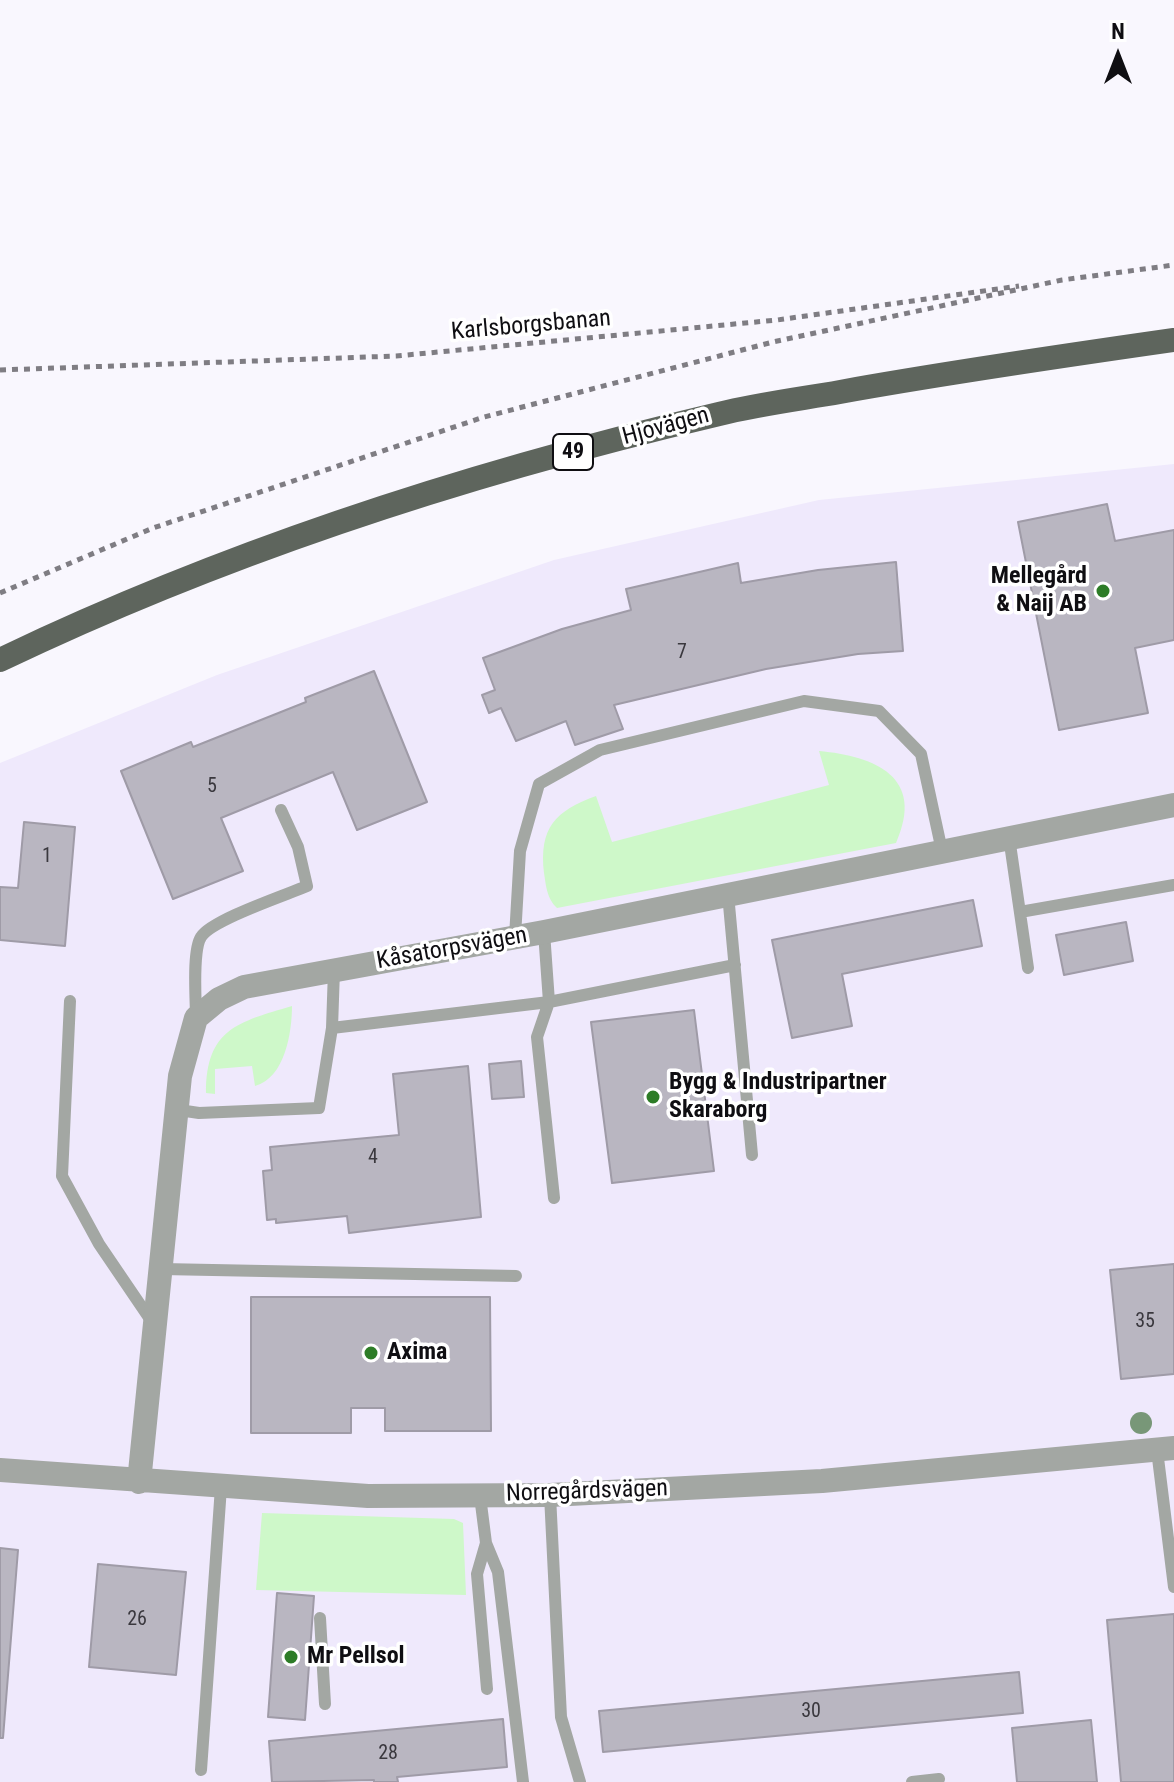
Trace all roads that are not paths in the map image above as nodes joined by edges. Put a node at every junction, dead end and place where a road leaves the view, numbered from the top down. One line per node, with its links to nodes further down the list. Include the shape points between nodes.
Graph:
1 (1174, 340): 2 (main road, Hjovägen / 49, via 722,413 482,475 249,553)
2 (0, 660)
3 (1174, 805): 5 (street, Kåsatorpsvägen)
4 (281, 810): 17 (lane, via 306,870 307,886 211,927 200,938)
5 (1009, 837): 6 (street, Kåsatorpsvägen); 9 (lane)
6 (942, 851): 8 (street, Kåsatorpsvägen); 11 (lane, via 921,754 879,711 804,701 600,750 539,784 520,851)
7 (1174, 885): 9 (lane)
8 (728, 894): 10 (street, Kåsatorpsvägen); 12 (lane)
9 (1020, 912): 13 (lane)
10 (544, 932): 11 (street, Kåsatorpsvägen); 16 (lane)
11 (515, 937): 14 (street, Kåsatorpsvägen)
12 (735, 965): 16 (lane); 20 (lane)
13 (1028, 968)
14 (334, 970): 17 (street, Kåsatorpsvägen, via 244,987); 18 (lane)
15 (70, 1001): 24 (lane, via 62,1176)
16 (549, 1002): 18 (lane); 21 (lane, via 537,1037)
17 (196, 1018): 19 (street, via 180,1076)
18 (332, 1028): 19 (lane, via 319,1108)
19 (179, 1110): 22 (street)
20 (752, 1155)
21 (554, 1198)
22 (162, 1269): 23 (lane); 24 (street)
23 (516, 1276)
24 (155, 1328): 27 (street)
25 (1166, 1449): 29 (street, Norregårdsvägen, via 822,1481); 32 (lane)
26 (0, 1470): 27 (street, Norregårdsvägen)
27 (139, 1482): 28 (street, Norregårdsvägen)
28 (221, 1487): 30 (street, Norregårdsvägen); 36 (lane)
29 (550, 1495): 30 (street, Norregårdsvägen); 39 (lane, via 561,1717)
30 (480, 1496): 31 (lane)
31 (486, 1543): 34 (lane, via 477,1574); 38 (lane, via 498,1572)
32 (1174, 1587)
33 (320, 1618): 35 (lane)
34 (487, 1689)
35 (325, 1704)
36 (201, 1770)
37 (939, 1779): 40 (lane)
38 (523, 1782)
39 (580, 1782)
40 (912, 1782)

